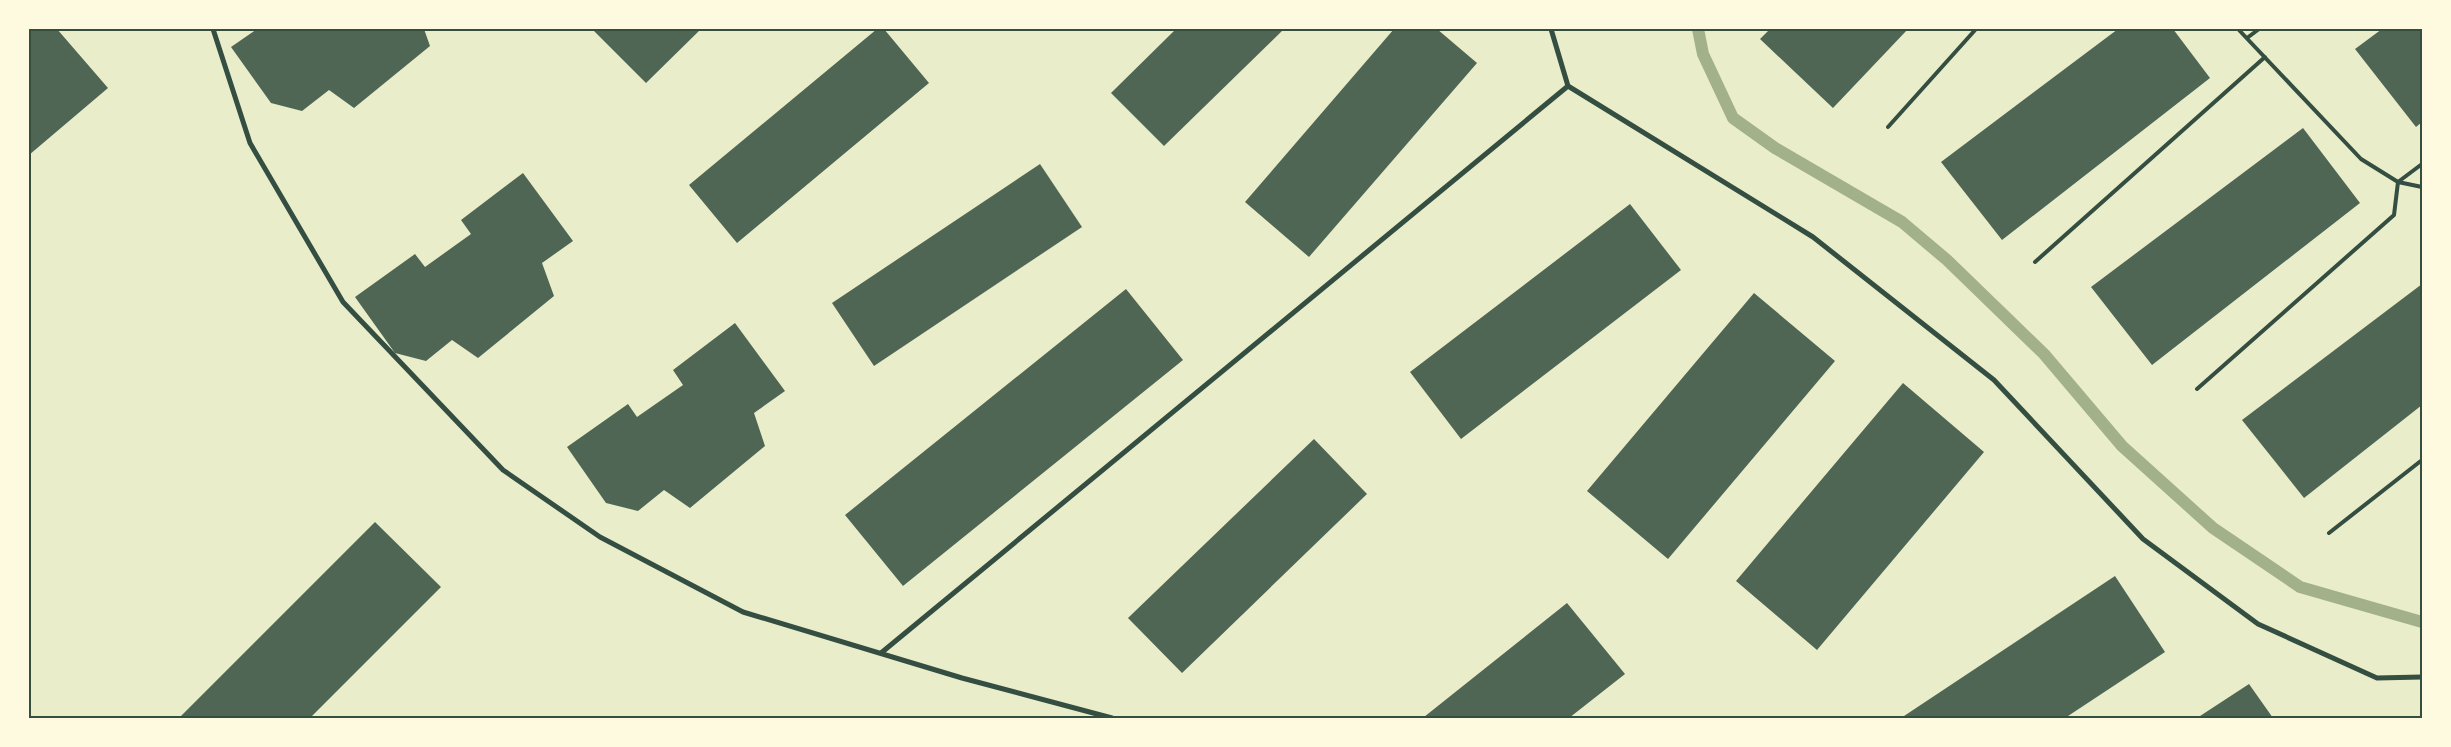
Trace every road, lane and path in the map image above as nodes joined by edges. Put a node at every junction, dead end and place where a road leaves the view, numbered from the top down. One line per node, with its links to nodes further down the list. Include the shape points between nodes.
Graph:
1 (213, 29): 17 (street, via 250,143 343,302 503,470 600,537 743,612)
2 (1551, 29): 8 (street)
3 (1976, 29): 9 (lane)
4 (2238, 29): 6 (lane)
5 (2259, 29): 6 (lane)
6 (2247, 38): 7 (lane)
7 (2266, 57): 11 (lane, via 2361,159); 13 (lane)
8 (1568, 86): 17 (street); 18 (street, via 1821,243 1994,380 2144,538 2258,624 2377,678)
9 (1888, 127)
10 (2422, 164): 11 (lane)
11 (2398, 182): 12 (lane); 14 (lane, via 2394,215)
12 (2422, 187)
13 (2035, 262)
14 (2197, 389)
15 (2422, 460): 16 (lane)
16 (2329, 533)
17 (881, 654): 19 (street)
18 (2422, 677)
19 (1112, 718)

